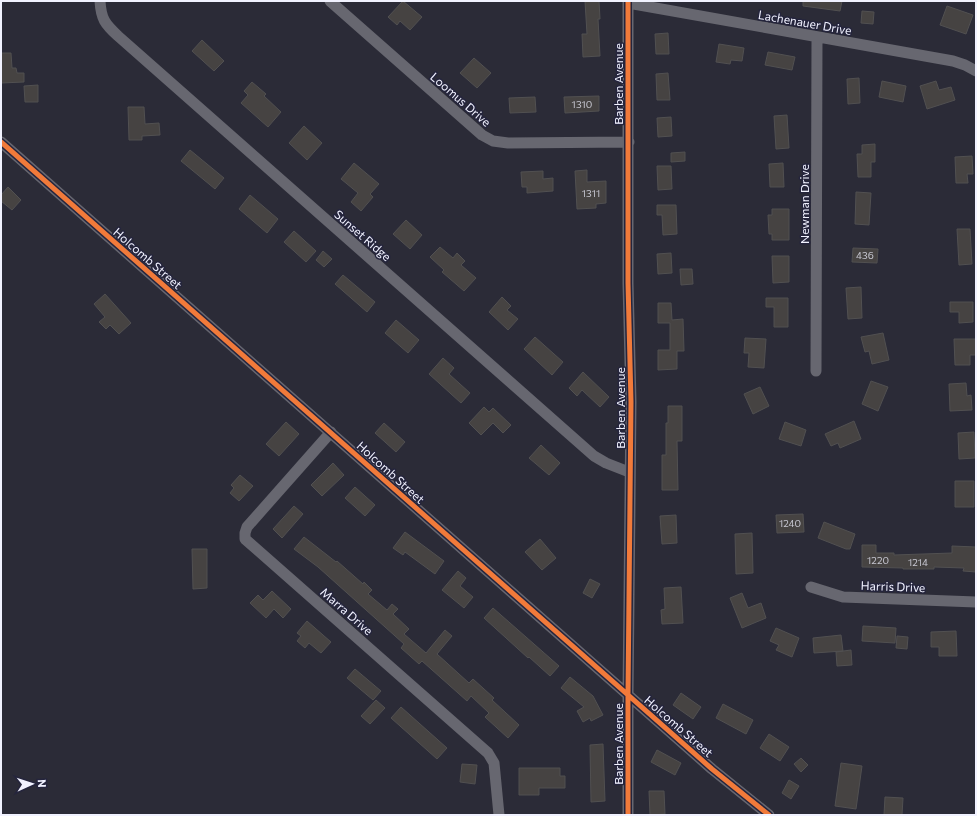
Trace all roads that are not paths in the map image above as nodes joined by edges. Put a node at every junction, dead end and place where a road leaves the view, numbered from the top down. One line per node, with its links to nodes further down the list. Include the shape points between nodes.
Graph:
1 (100, 1): 10 (street, Sunset Ridge, via 100,14 106,25 124,42 594,456)
2 (330, 1): 7 (street, Loomus Drive, via 482,135 493,141)
3 (628, 2): 4 (street, Lachenauer Drive); 7 (street, Barben Avenue)
4 (817, 37): 5 (street, Lachenauer Drive, via 952,61); 8 (street, Newman Drive)
5 (976, 70)
6 (1, 142): 9 (street, Holcomb Street)
7 (628, 142): 10 (street, Barben Avenue, via 631,402)
8 (816, 371)
9 (331, 432): 13 (street, Holcomb Street); 14 (street, Marra Drive, via 247,527 244,533 246,539 488,753 494,763)
10 (629, 472): 13 (street, Barben Avenue)
11 (811, 588): 12 (street, Harris Drive, via 843,597)
12 (976, 602)
13 (628, 695): 15 (street, Barben Avenue); 16 (street, Holcomb Street)
14 (499, 815)
15 (628, 815)
16 (769, 815)

